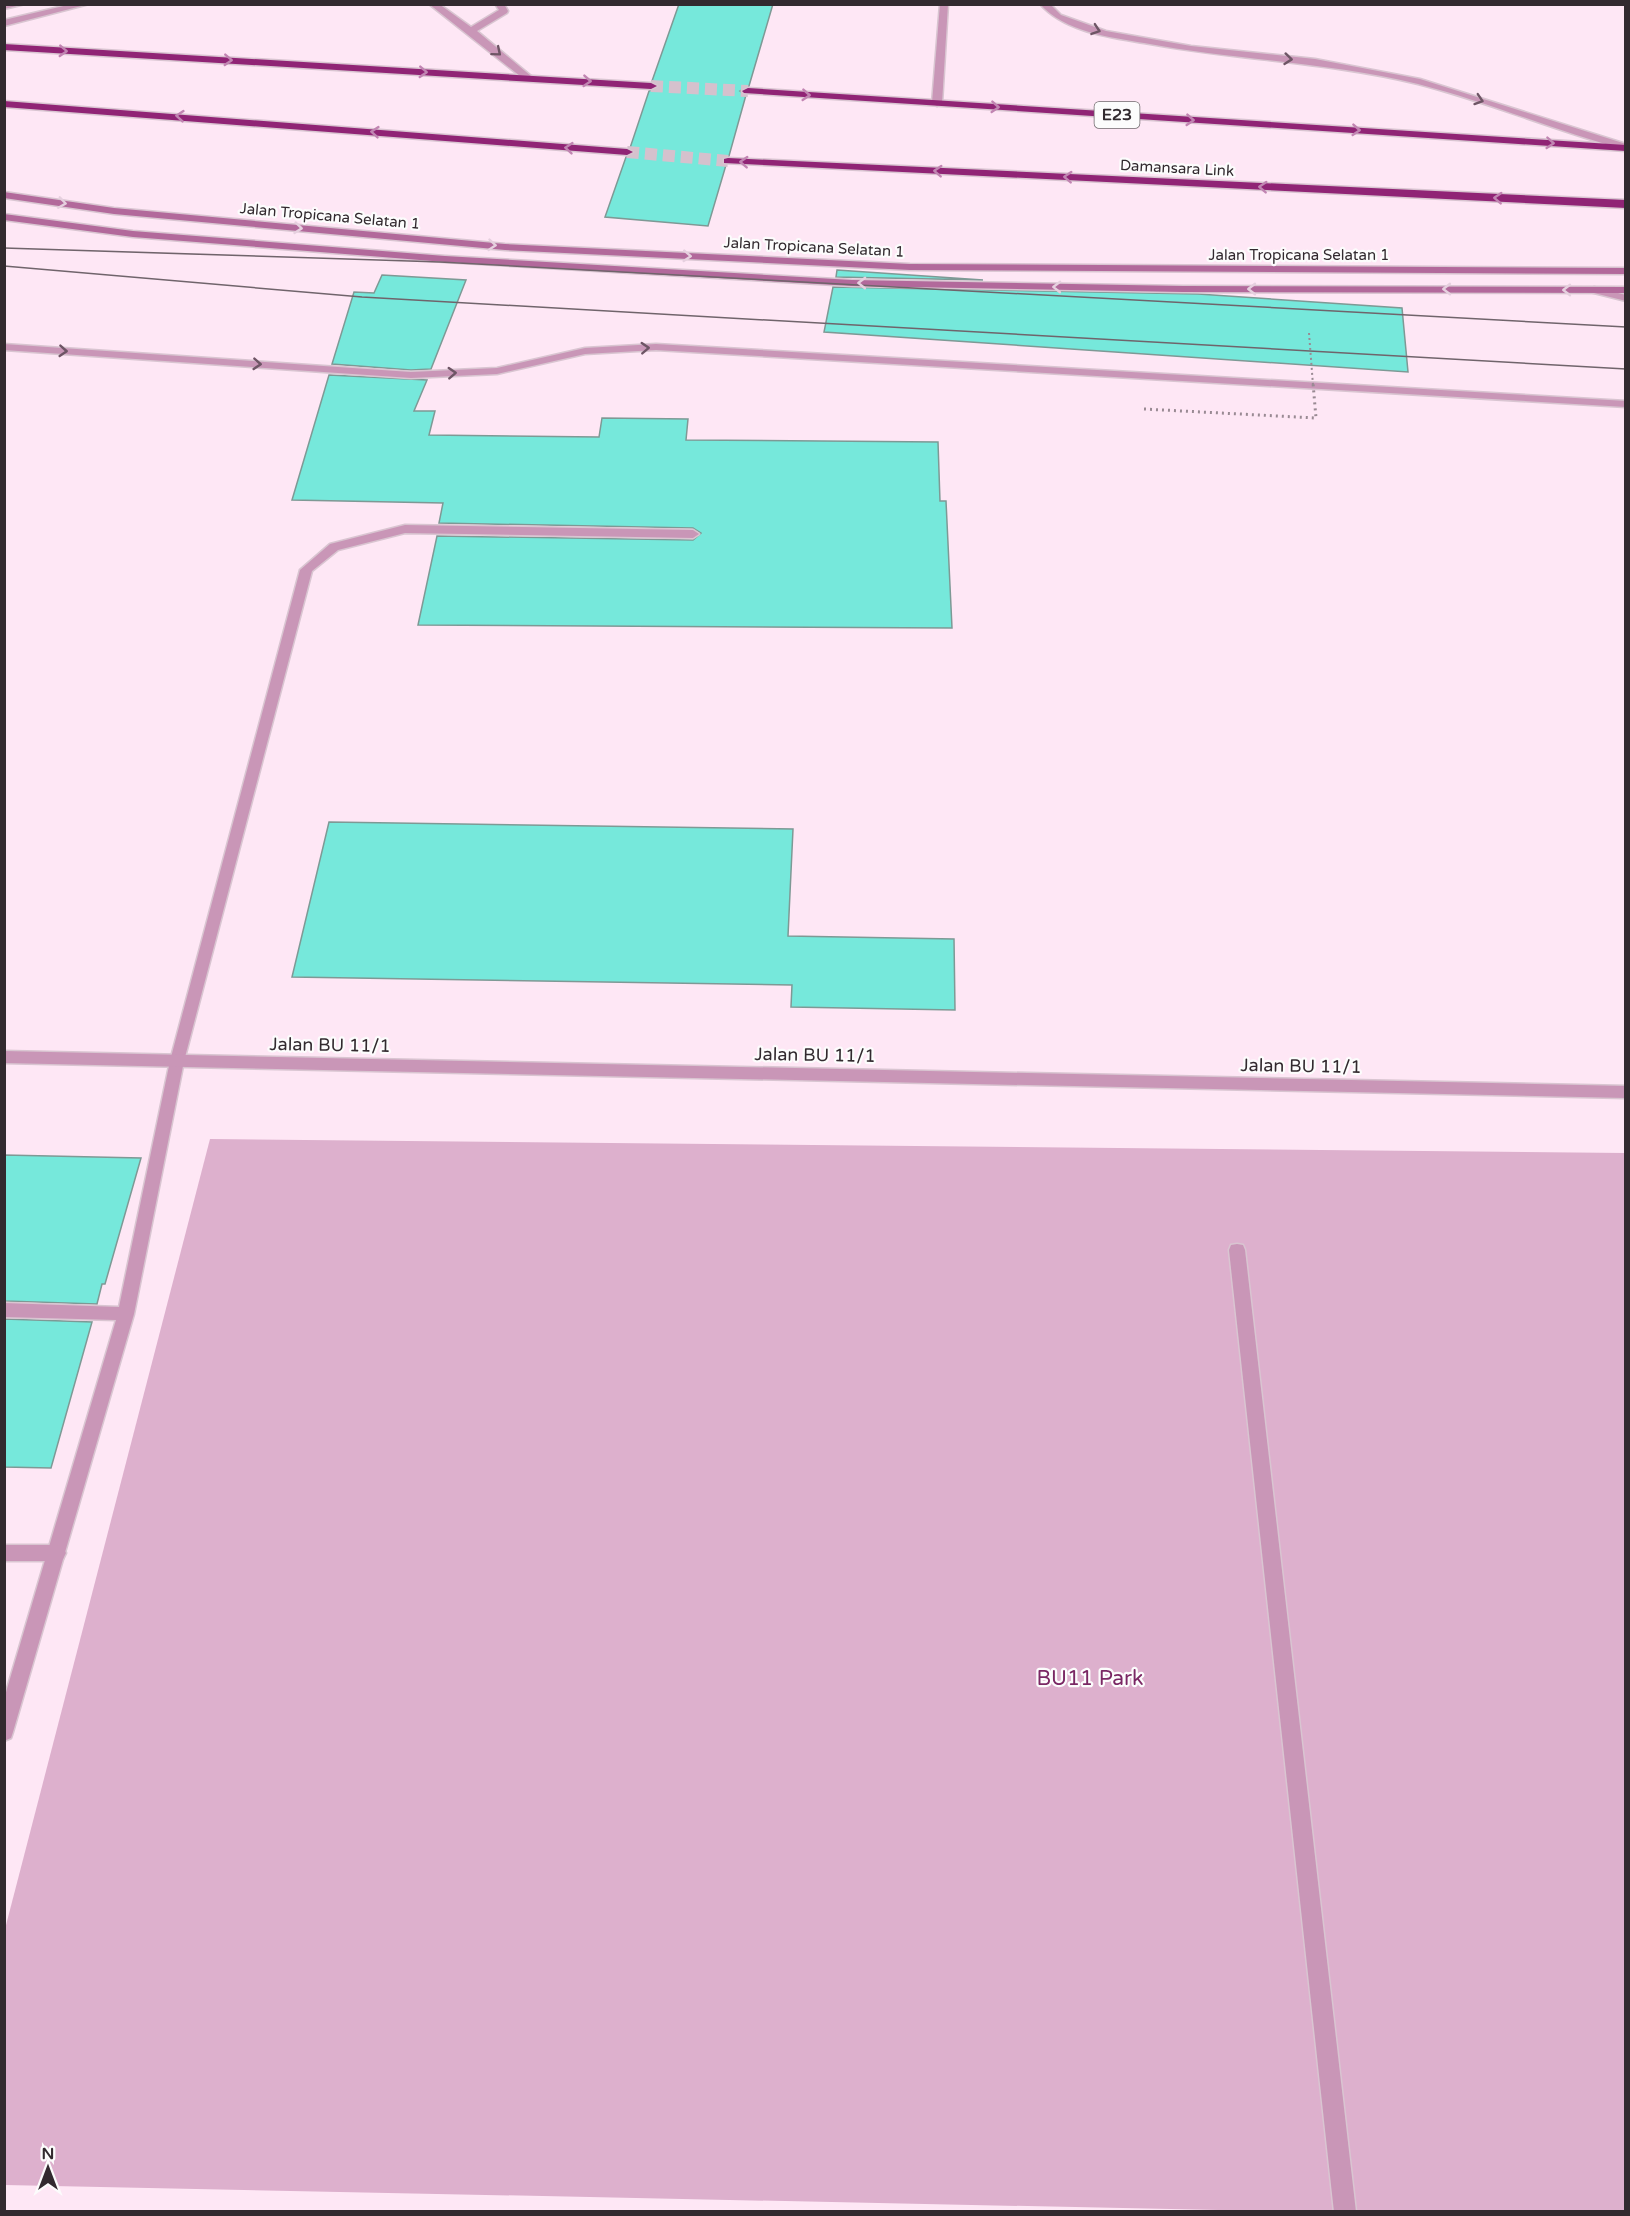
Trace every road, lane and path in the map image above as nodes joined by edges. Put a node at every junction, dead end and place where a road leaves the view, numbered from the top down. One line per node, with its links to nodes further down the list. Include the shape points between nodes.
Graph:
1 (21, 4): 7 (street)
2 (85, 4): 8 (street)
3 (434, 4): 9 (street)
4 (499, 4): 9 (street, via 504,11)
5 (944, 4): 14 (street)
6 (1044, 4): 16 (street, one-way to 16, via 1058,17 1104,33 1191,49 1315,62 1420,82)
7 (4, 6)
8 (4, 23)
9 (471, 31): 11 (street, one-way to 11)
10 (4, 47): 11 (highway, one-way to 11)
11 (528, 78): 12 (highway, one-way to 12)
12 (651, 86)
13 (748, 91): 14 (highway, E23, one-way to 14)
14 (937, 103): 16 (highway, E23, one-way to 16)
15 (4, 104): 17 (highway, one-way to 15)
16 (1626, 148)
17 (627, 152)
18 (728, 161): 20 (highway, Damansara Link, one-way to 18)
19 (4, 195): 22 (street, Jalan Tropicana Selatan 1, one-way to 22, via 114,211 494,246 910,267)
20 (1624, 205)
21 (4, 217): 23 (street, Jalan Tropicana Selatan 1, one-way to 21, via 852,283 445,259 133,234)
22 (1626, 271)
23 (1594, 290): 24 (street, Jalan Tropicana Selatan 1); 25 (street)
24 (1626, 290)
25 (1626, 298)
26 (1310, 333): 29 (path, bridge, via 1316,418)
27 (4, 347): 28 (street, one-way to 28, via 411,375 497,371 585,351 656,347)
28 (1626, 404)
29 (1144, 409)
30 (693, 534): 32 (street, via 405,529 334,547 306,570)
31 (4, 1057): 32 (street, Jalan BU 11/1)
32 (177, 1061): 33 (street, Jalan BU 11/1); 36 (street)
33 (1626, 1092)
34 (1237, 1250): 40 (street)
35 (4, 1310): 36 (street)
36 (126, 1314): 38 (street)
37 (4, 1552): 38 (street)
38 (57, 1553): 39 (street)
39 (4, 1732)
40 (1345, 2211)

